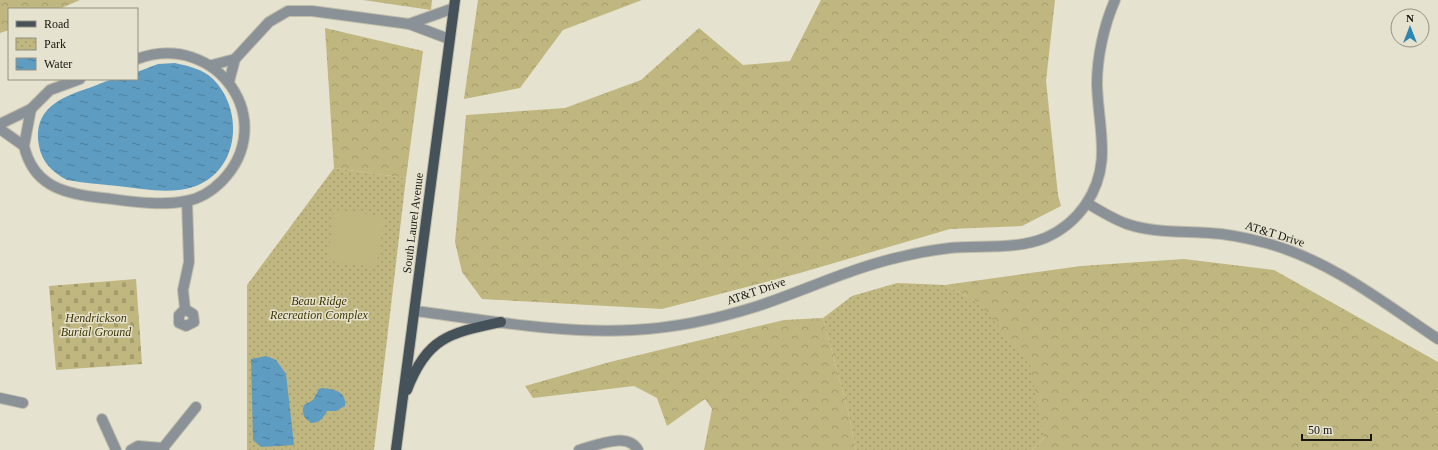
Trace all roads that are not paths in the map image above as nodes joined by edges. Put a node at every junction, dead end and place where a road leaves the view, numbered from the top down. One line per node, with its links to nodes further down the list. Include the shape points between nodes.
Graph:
1 (1115, 0): 15 (street, AT&T Drive, via 1099,59 1098,101 1103,155 1098,180)
2 (454, 4): 3 (street); 4 (main road, South Laurel Avenue)
3 (409, 24): 4 (street); 6 (street, via 312,11 288,11 269,22)
4 (450, 39): 17 (main road, South Laurel Avenue)
5 (138, 59): 7 (street, via 165,52 181,53)
6 (235, 59): 7 (street); 9 (street)
7 (212, 65): 9 (street)
8 (77, 80): 10 (street, via 50,90)
9 (229, 82): 14 (street, via 244,123 241,151 229,173 218,185 208,193)
10 (31, 109): 11 (street); 13 (street)
11 (0, 124)
12 (0, 129): 13 (street)
13 (24, 146): 14 (street, via 36,172 63,192 167,203)
14 (187, 201): 16 (street, via 189,262 183,290)
15 (1087, 203): 18 (street, AT&T Drive, via 1065,227 1034,242 950,248 902,256 858,269 758,306 706,321 671,327 614,330); 19 (street, AT&T Drive, via 1116,220 1140,228 1227,235 1287,250 1355,283)
16 (185, 309)
17 (415, 311): 18 (street, AT&T Drive); 22 (main road, South Laurel Avenue)
18 (501, 322): 22 (main road, via 467,329 445,337 432,348 415,373)
19 (1438, 339)
20 (0, 398): 21 (street)
21 (23, 403)
22 (402, 405): 28 (main road, South Laurel Avenue)
23 (196, 407): 25 (street)
24 (102, 419): 26 (street)
25 (163, 449): 27 (street, via 138,446)
26 (116, 450)
27 (131, 450)
28 (396, 450)
29 (579, 450): 30 (street, via 616,441 628,442)
30 (638, 450)

